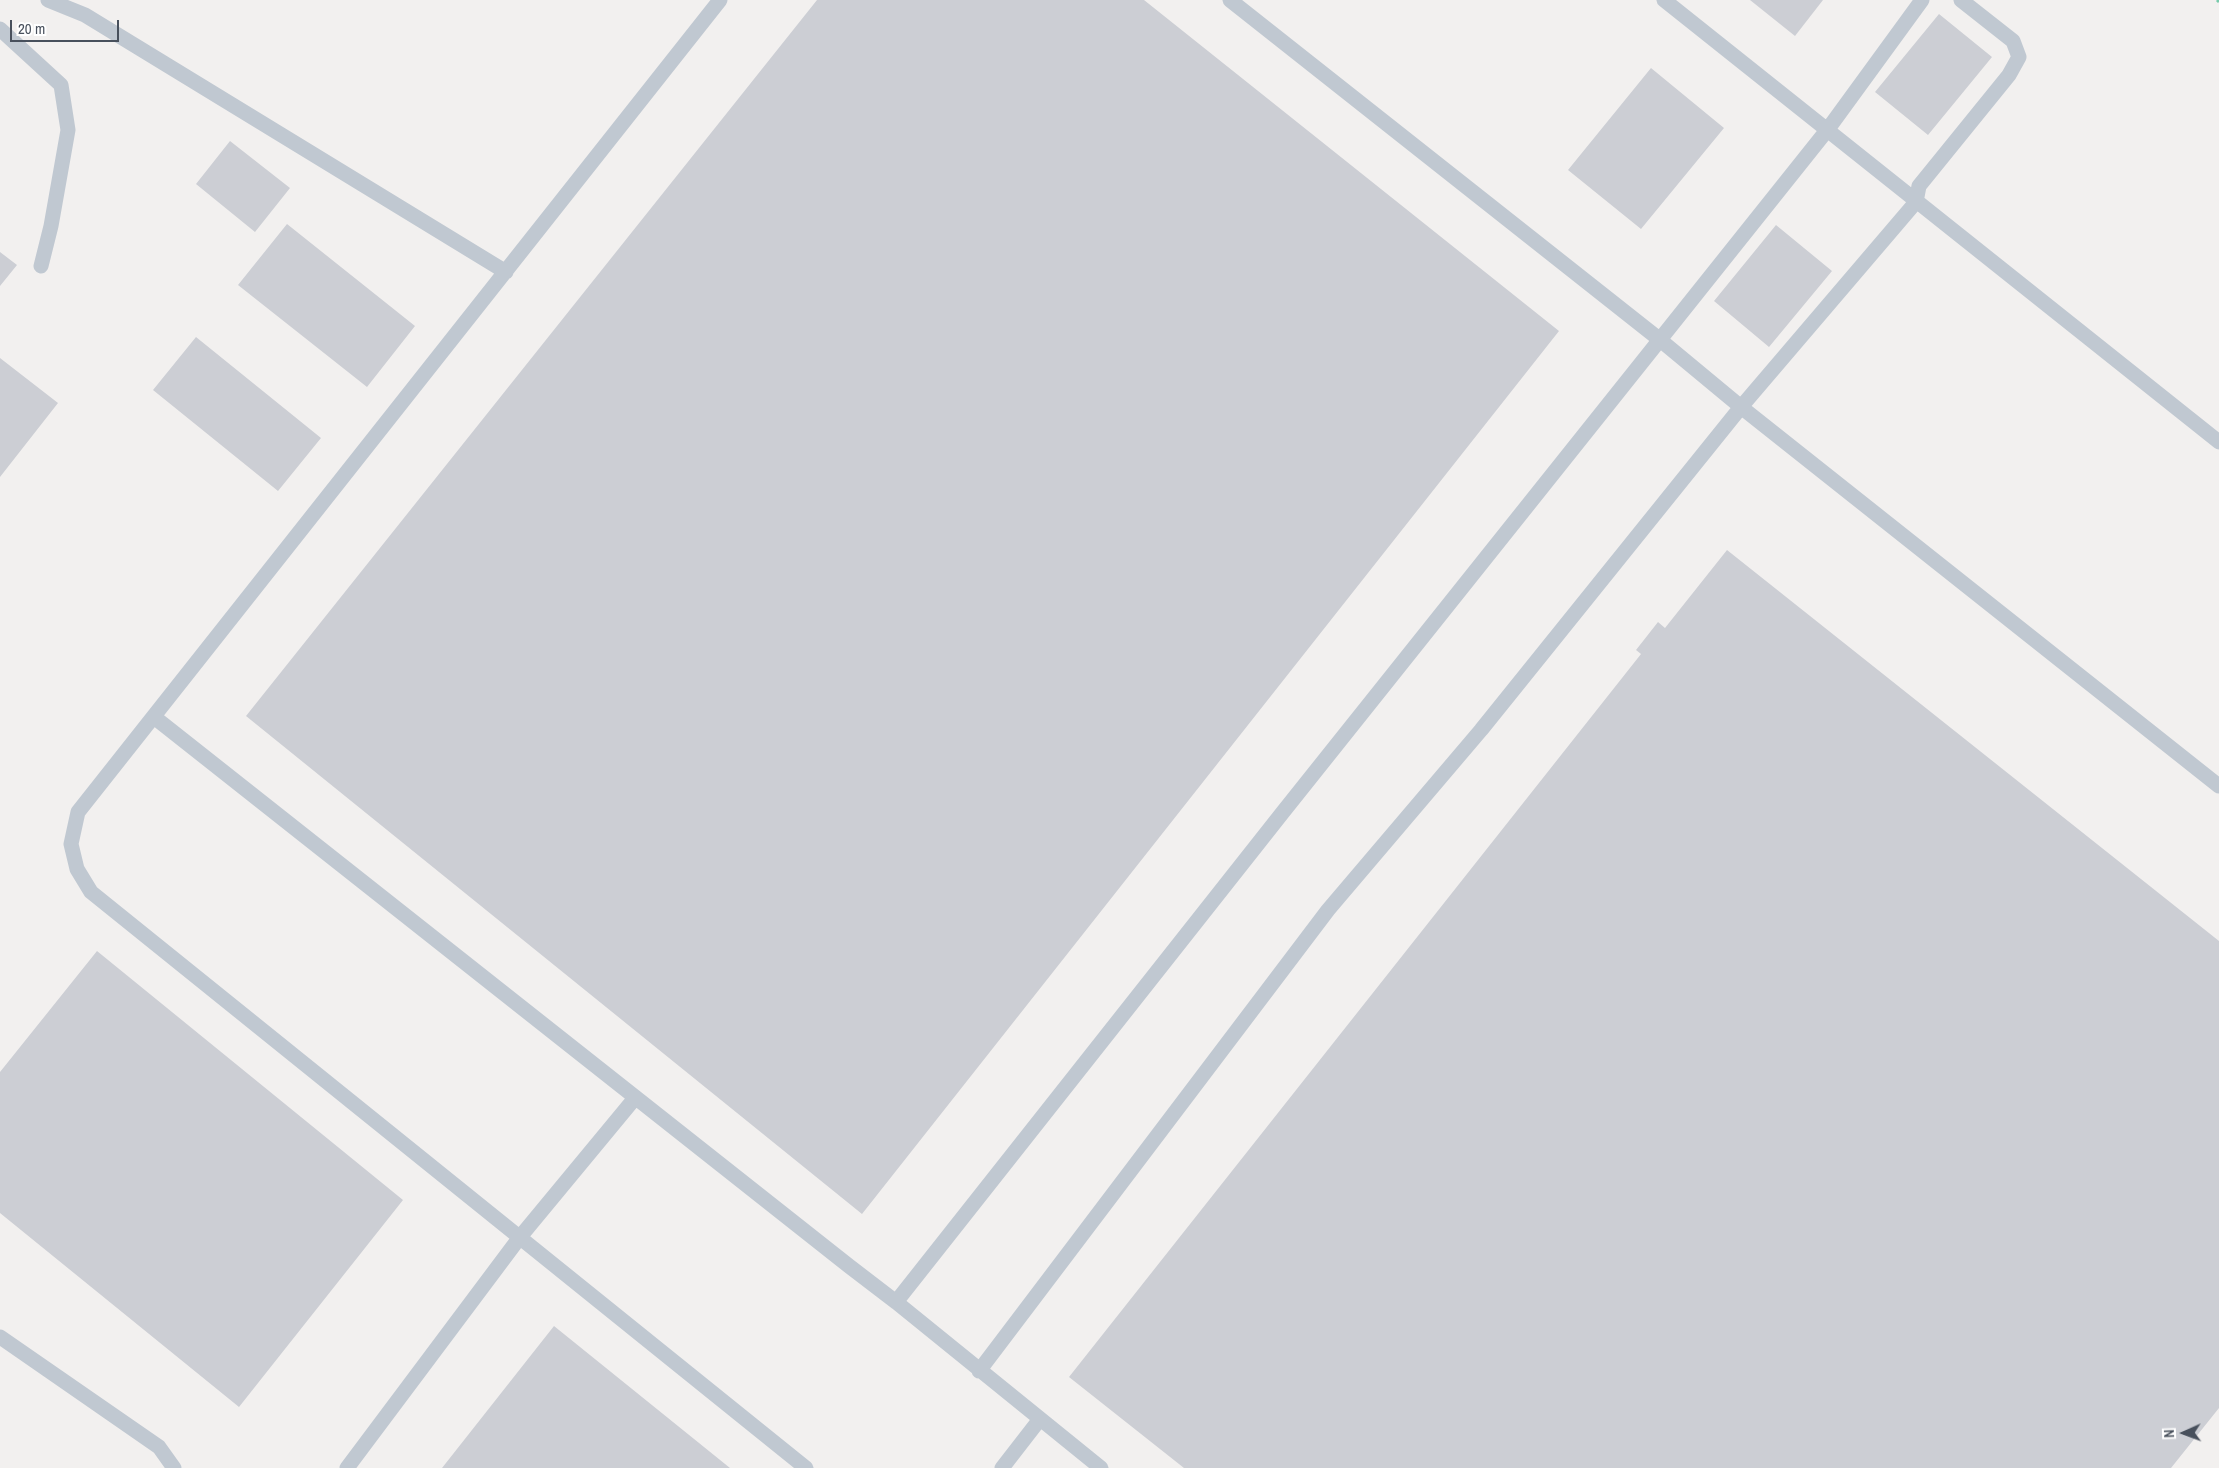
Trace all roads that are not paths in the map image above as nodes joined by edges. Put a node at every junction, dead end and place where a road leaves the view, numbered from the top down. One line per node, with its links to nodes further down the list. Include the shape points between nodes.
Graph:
1 (48, 0): 11 (lane, via 85,15)
2 (720, 0): 11 (lane)
3 (1230, 0): 12 (lane)
4 (1664, 0): 8 (lane)
5 (1922, 0): 8 (lane)
6 (1961, 0): 9 (lane, via 2014,41 2020,57 2009,76 1919,186)
7 (0, 29): 10 (lane, via 62,85 68,130)
8 (1828, 129): 9 (lane); 12 (lane)
9 (1916, 202): 13 (lane); 14 (lane)
10 (41, 266)
11 (506, 272): 15 (lane)
12 (1659, 339): 13 (lane); 19 (lane)
13 (1741, 407): 16 (lane); 21 (lane, via 1493,715 1328,910)
14 (2219, 442)
15 (154, 717): 17 (lane); 18 (lane, via 78,812 71,844 77,868 91,892)
16 (2219, 786)
17 (635, 1098): 18 (lane); 19 (lane)
18 (520, 1237): 24 (lane); 25 (lane)
19 (896, 1302): 21 (lane)
20 (0, 1337): 23 (lane, via 159,1447)
21 (979, 1371): 22 (lane)
22 (1040, 1419): 26 (lane); 27 (lane)
23 (174, 1468)
24 (347, 1468)
25 (806, 1468)
26 (1002, 1468)
27 (1101, 1468)

